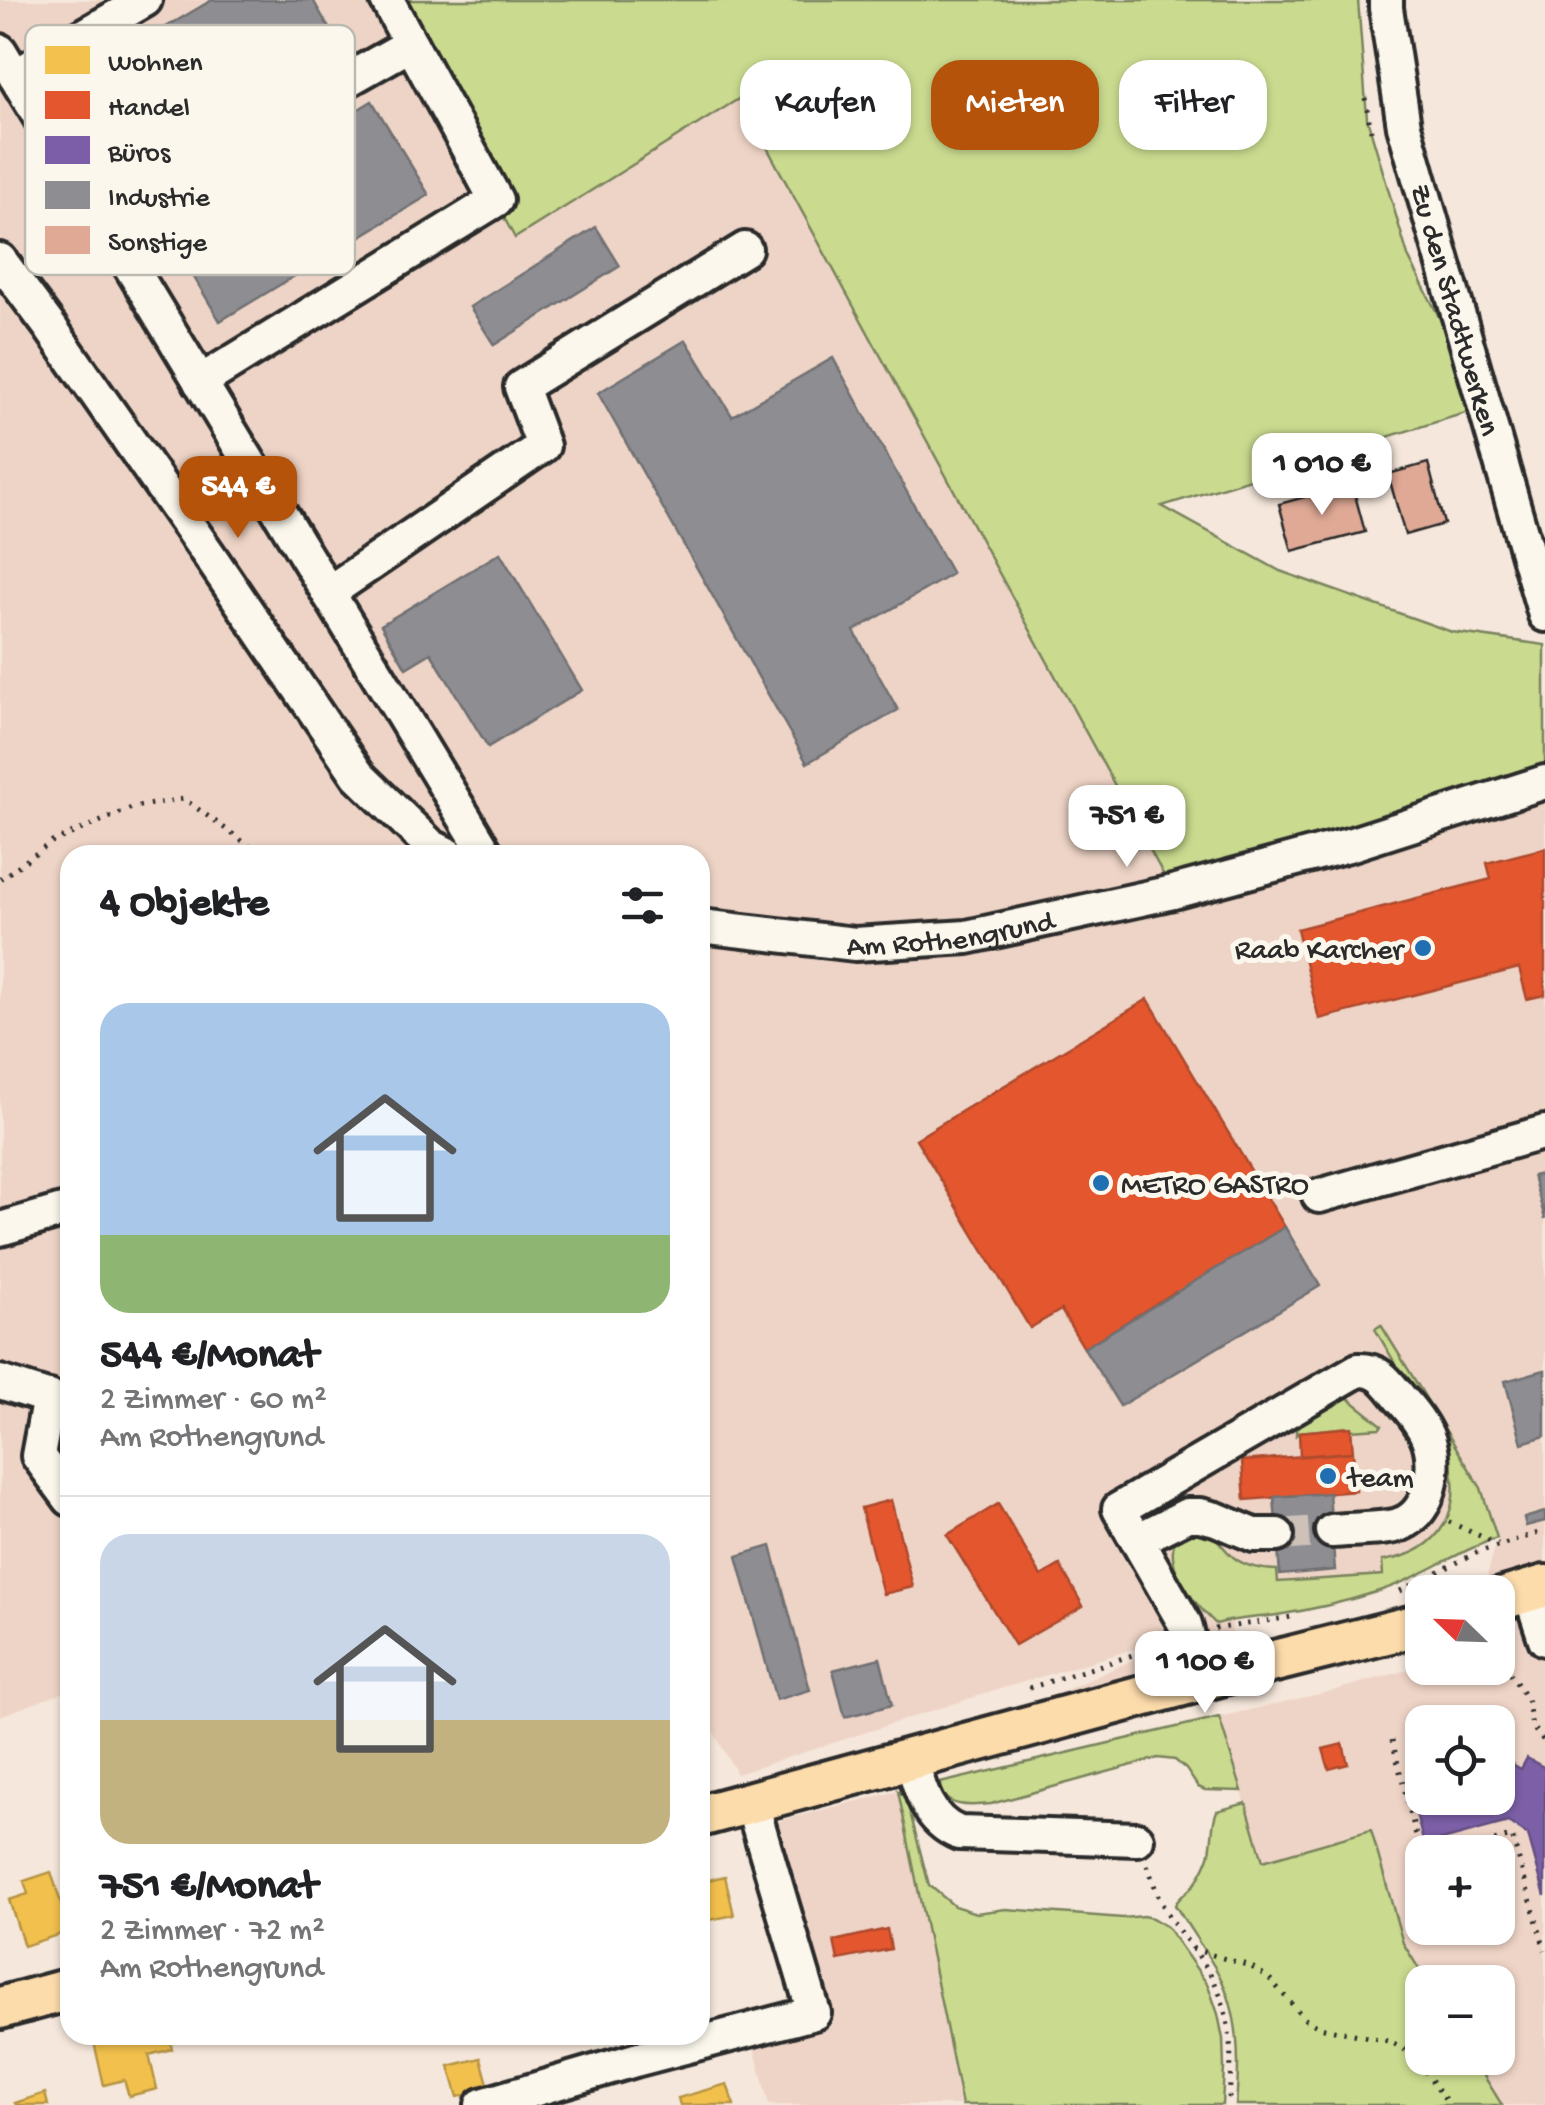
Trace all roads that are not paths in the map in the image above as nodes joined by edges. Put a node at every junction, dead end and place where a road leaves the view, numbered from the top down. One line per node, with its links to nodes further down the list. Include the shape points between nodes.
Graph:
1 (144, 0): 4 (street)
2 (387, 0): 5 (street)
3 (1386, 0): 14 (street, Zu den Stadtwerken, via 1404,126)
4 (91, 25)
5 (411, 44): 7 (street); 12 (street, via 496,200)
6 (8, 64): 8 (street)
7 (355, 76)
8 (25, 92)
9 (745, 249): 13 (street, via 521,387 544,446)
10 (0, 260): 16 (street, via 358,775)
11 (136, 275): 12 (street)
12 (200, 382): 13 (street)
13 (328, 593): 17 (street)
14 (1545, 615)
15 (1545, 782): 18 (street, Am Rothengrund, via 1352,844 967,937 855,944)
16 (430, 845)
17 (481, 845)
18 (710, 927)
19 (1545, 1132): 20 (street)
20 (1319, 1196)
21 (60, 1212): 22 (street)
22 (0, 1230)
23 (0, 1382): 24 (street)
24 (59, 1401): 25 (street, via 38,1456)
25 (60, 1486)
26 (1332, 1531): 28 (street, via 1400,1525 1426,1498 1433,1468 1427,1435 1412,1412 1369,1370 1358,1370 1119,1509)
27 (1277, 1535): 28 (street, via 1187,1515)
28 (1137, 1540): 32 (street, via 1184,1624)
29 (1524, 1592): 31 (street)
30 (1405, 1628): 32 (main road)
31 (1545, 1639)
32 (1200, 1681): 33 (main road)
33 (923, 1756): 34 (main road); 36 (street, via 917,1781 930,1811 948,1829)
34 (751, 1802): 35 (main road); 39 (street, via 814,2014)
35 (710, 1813)
36 (1137, 1839)
37 (60, 1992): 38 (main road)
38 (0, 2008)
39 (710, 2041)
40 (693, 2045): 41 (street)
41 (482, 2105)

